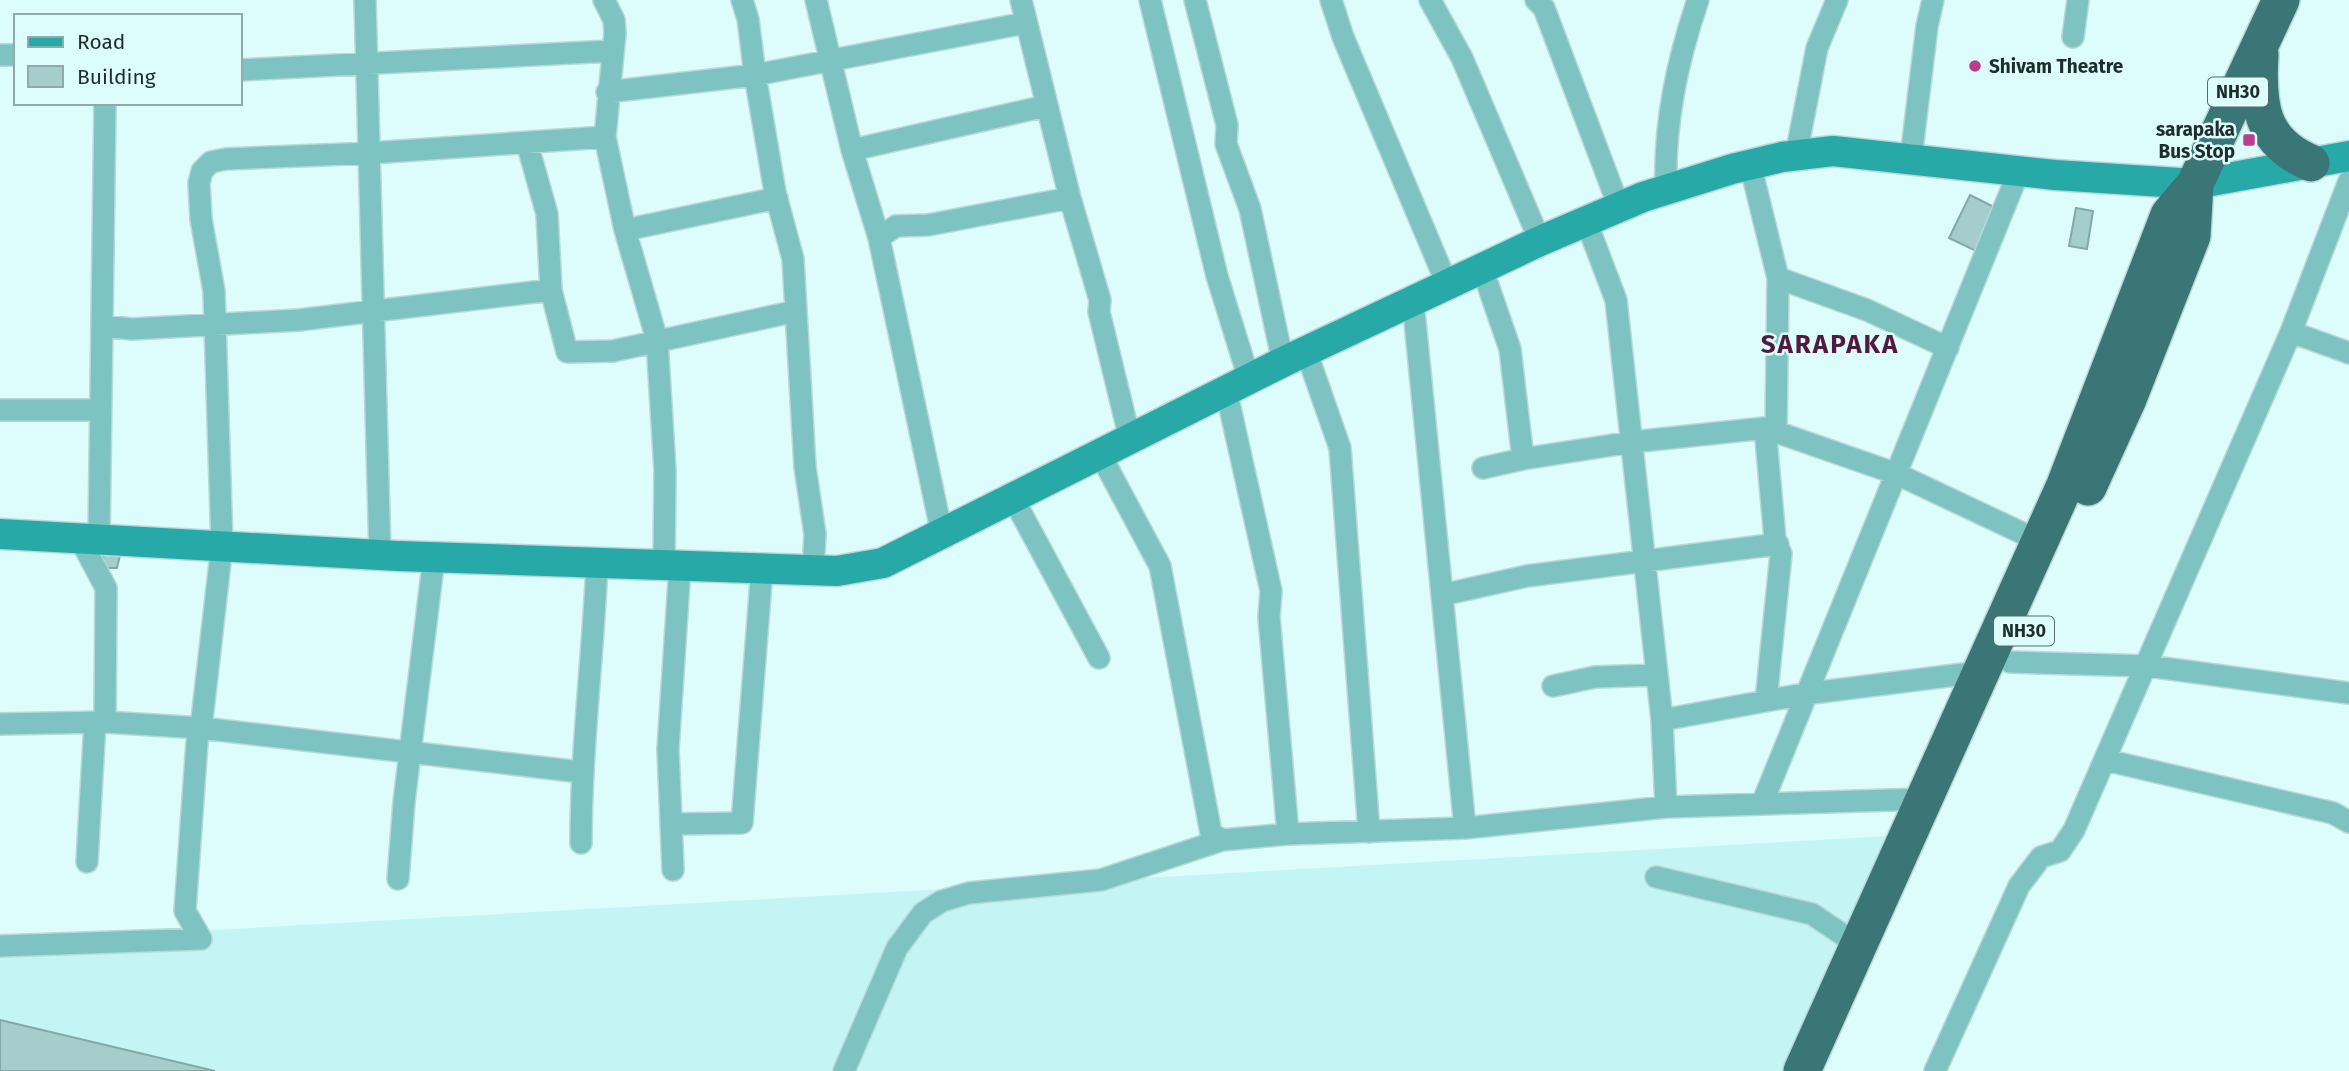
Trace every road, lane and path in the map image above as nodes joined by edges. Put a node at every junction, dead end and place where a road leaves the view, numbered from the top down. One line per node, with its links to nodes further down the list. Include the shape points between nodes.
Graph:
1 (365, 0): 21 (street)
2 (604, 0): 19 (street, via 614,20)
3 (742, 0): 23 (street)
4 (816, 0): 20 (street)
5 (1021, 0): 16 (street)
6 (1150, 0): 61 (street, via 1217,276)
7 (1195, 0): 60 (street, via 1227,125 1226,144)
8 (1331, 0): 49 (street)
9 (1430, 0): 46 (street, via 1462,58)
10 (1698, 0): 39 (street, via 1673,85)
11 (1836, 0): 31 (street, via 1817,48)
12 (1933, 0): 33 (street)
13 (2078, 0): 17 (street)
14 (2281, 0): 18 (highway, NH30)
15 (1544, 3): 42 (street)
16 (1025, 23): 20 (street); 26 (street)
17 (2073, 37)
18 (2260, 44): 34 (highway, via 2259,93 2274,139 2288,154); 38 (highway, NH30)
19 (611, 51): 21 (street); 24 (street)
20 (831, 63): 23 (street); 29 (street)
21 (368, 64): 22 (street); 30 (street)
22 (242, 70)
23 (755, 75): 24 (street); 40 (street)
24 (607, 92): 27 (street)
25 (105, 105): 55 (street)
26 (1046, 106): 29 (street); 41 (street)
27 (604, 137): 28 (street); 44 (street)
28 (527, 142): 30 (street); 50 (street, via 547,214)
29 (852, 150): 45 (street)
30 (371, 153): 52 (street); 54 (street, via 226,159 211,162 202,171 201,219)
31 (1796, 155): 33 (main road, via 1833,150); 35 (main road)
32 (2349, 156): 34 (main road)
33 (1911, 158): 36 (main road)
34 (2311, 163): 38 (main road)
35 (1750, 164): 39 (main road); 48 (street)
36 (2019, 171): 38 (main road); 58 (street)
37 (2349, 181): 56 (street)
38 (2195, 184): 75 (highway, via 2169,215); 88 (highway, NH30, via 2192,236 2128,399)
39 (1666, 189): 42 (main road)
40 (777, 198): 44 (street); 53 (street, via 793,259)
41 (1070, 198): 45 (street, via 928,225 896,226); 65 (street, via 1100,300 1099,312)
42 (1619, 207): 43 (main road)
43 (1586, 221): 46 (main road); 66 (street, via 1616,300)
44 (625, 230): 57 (street)
45 (879, 238): 73 (street)
46 (1540, 241): 47 (main road)
47 (1482, 268): 49 (main road); 68 (street, via 1510,349)
48 (1778, 278): 58 (street, via 1867,310); 64 (street)
49 (1447, 284): 51 (main road)
50 (551, 290): 52 (street); 57 (street, via 567,352 613,351)
51 (1413, 301): 60 (main road); 85 (street)
52 (374, 310): 54 (street); 78 (street)
53 (796, 311): 57 (street); 84 (street, via 805,467 815,534)
54 (215, 325): 55 (street, via 132,330); 77 (street)
55 (102, 326): 63 (street)
56 (2291, 332): 59 (street); 87 (street)
57 (657, 340): 82 (street)
58 (1948, 348): 70 (street)
59 (2349, 353)
60 (1294, 357): 61 (main road); 107 (street, via 1340,447)
61 (1238, 385): 65 (main road); 108 (street, via 1271,591 1269,617)
62 (0, 410): 63 (street)
63 (100, 410): 74 (street)
64 (1771, 430): 66 (street); 70 (street); 76 (street)
65 (1130, 439): 67 (main road)
66 (1632, 442): 68 (street); 80 (street)
67 (1100, 454): 71 (main road); 109 (street, via 1160,566 1211,833)
68 (1523, 459): 69 (street)
69 (1483, 468)
70 (1897, 474): 75 (street); 92 (street)
71 (1013, 498): 73 (main road); 86 (street)
72 (0, 534): 74 (main road)
73 (942, 534): 84 (main road, via 883,563 837,572)
74 (89, 538): 77 (main road); 95 (street, via 106,588)
75 (2039, 541): 88 (highway)
76 (1778, 544): 80 (street); 93 (street, via 1777,614 1771,630)
77 (222, 545): 78 (main road); 97 (street)
78 (380, 555): 79 (main road)
79 (433, 557): 81 (main road); 98 (street)
80 (1645, 561): 85 (street, via 1527,576); 89 (street)
81 (597, 563): 82 (main road); 100 (street)
82 (672, 566): 83 (main road); 105 (street)
83 (762, 569): 84 (main road); 105 (street, via 742,822)
84 (813, 571)
85 (1442, 595): 106 (street)
86 (1099, 659)
87 (2148, 666): 88 (street); 91 (street); 99 (street)
88 (1995, 667): 92 (street); 101 (highway); 119 (highway, NH30)
89 (1655, 674): 90 (street, via 1595,677); 94 (street)
90 (1553, 686)
91 (2349, 693)
92 (1804, 694): 93 (street); 102 (street)
93 (1766, 701): 94 (street)
94 (1662, 720): 103 (street)
95 (100, 722): 96 (street); 97 (street); 111 (street)
96 (0, 724)
97 (200, 728): 98 (street); 116 (street, via 185,911 201,939)
98 (410, 752): 100 (street); 114 (street)
99 (2105, 760): 104 (street, via 2333,814); 120 (street, via 2068,842 2060,851 2042,857 2019,887)
100 (581, 772): 110 (street)
101 (1923, 799): 102 (street); 115 (highway)
102 (1762, 804): 103 (street)
103 (1666, 807): 106 (street)
104 (2349, 822)
105 (671, 824): 112 (street)
106 (1465, 828): 107 (street)
107 (1369, 832): 108 (street)
108 (1288, 834): 109 (street)
109 (1222, 840): 117 (street, via 1101,880 969,893 932,907 897,948)
110 (581, 842)
111 (87, 862)
112 (673, 870)
113 (1656, 877): 115 (street, via 1812,914)
114 (398, 879)
115 (1858, 945): 118 (highway)
116 (0, 946)
117 (844, 1071)
118 (1802, 1071)
119 (1828, 1071)
120 (1935, 1071)

